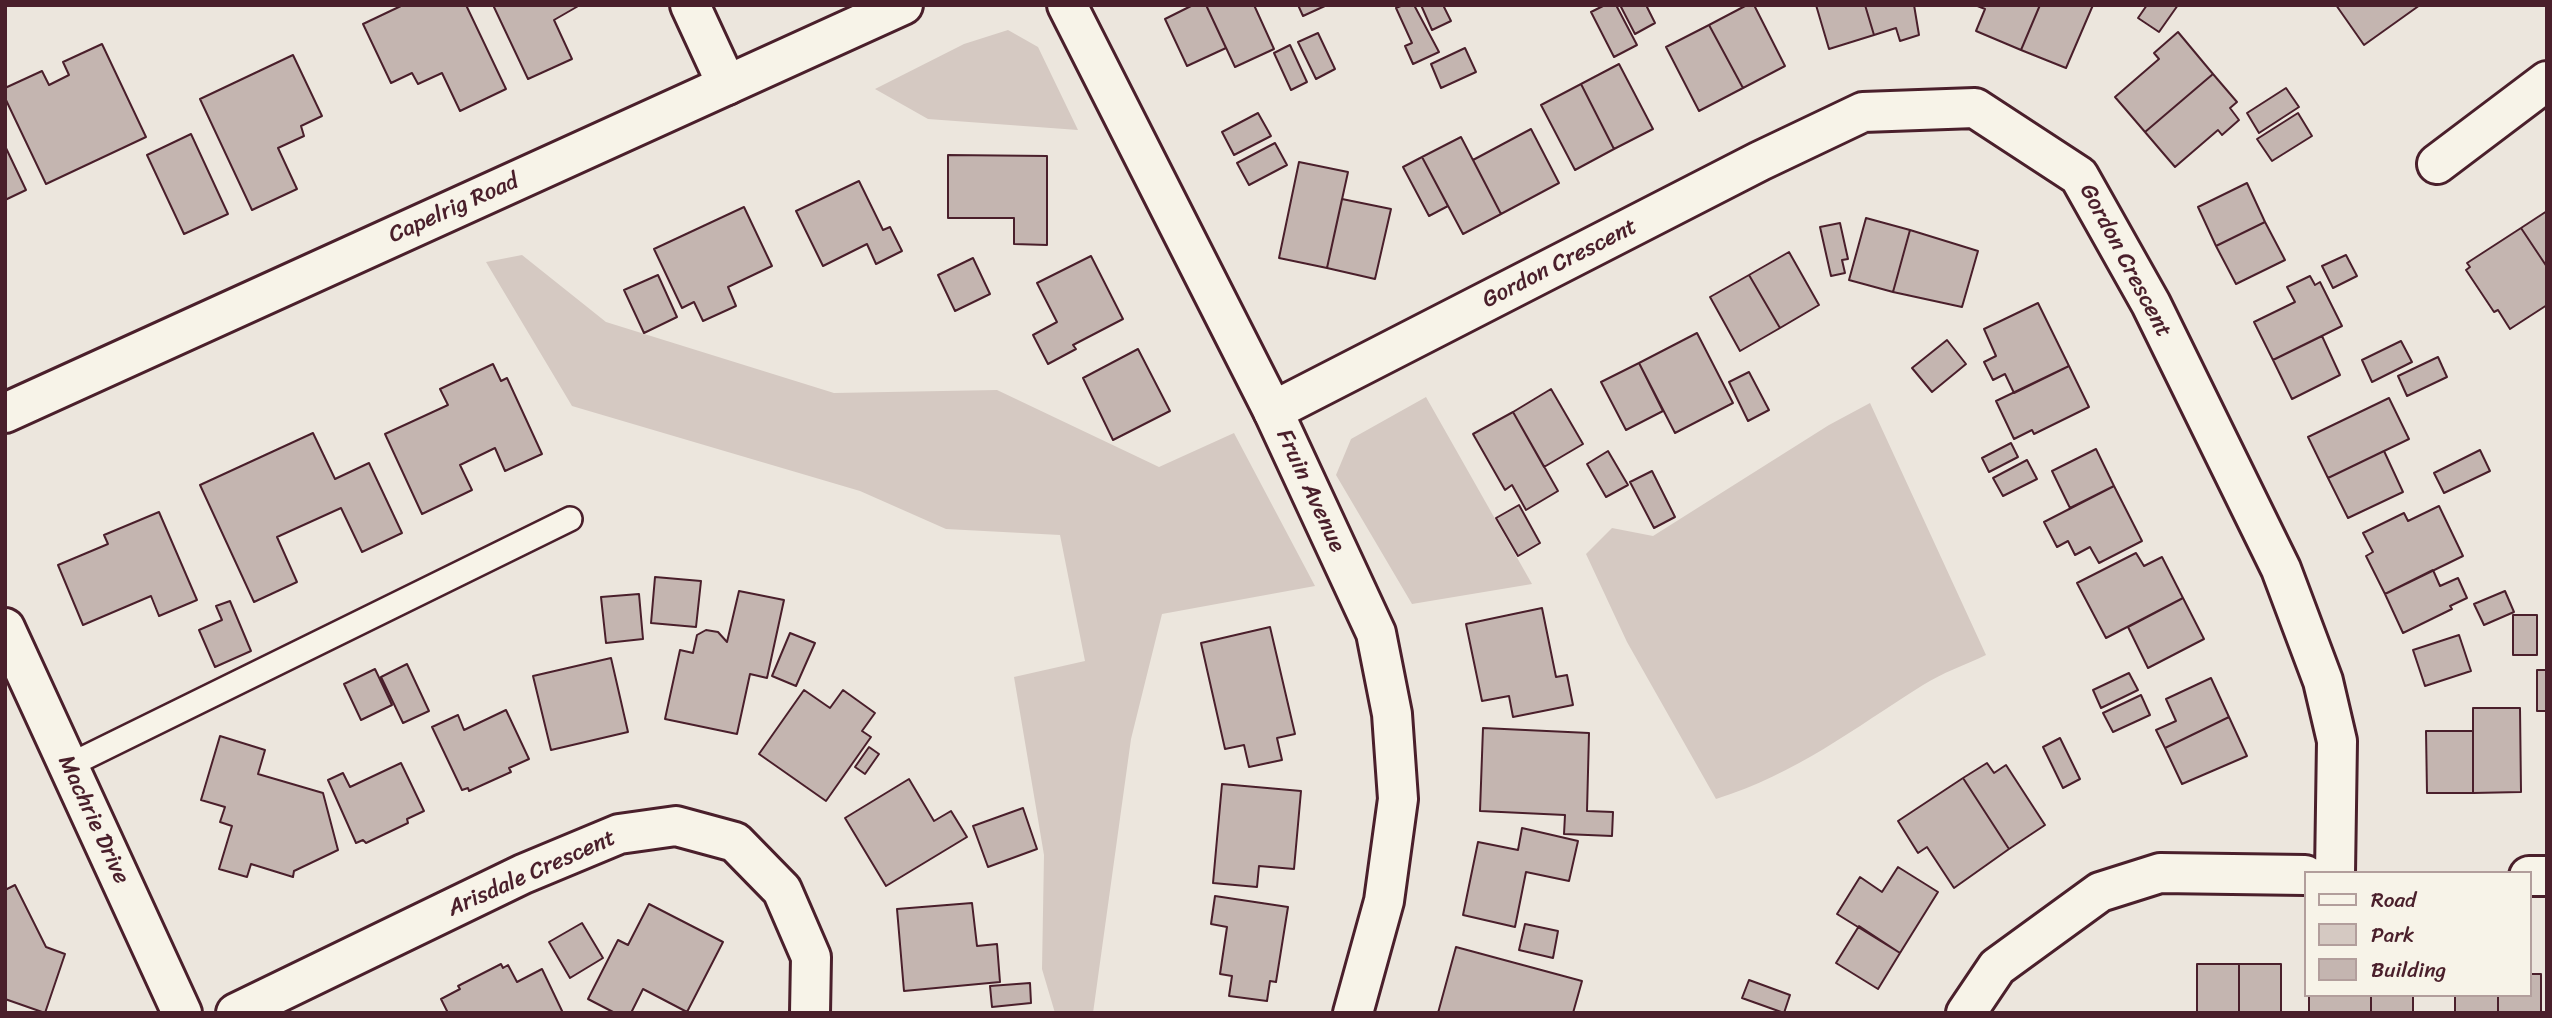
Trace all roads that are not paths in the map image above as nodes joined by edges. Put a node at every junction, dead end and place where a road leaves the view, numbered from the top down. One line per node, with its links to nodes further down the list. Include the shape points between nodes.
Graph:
1 (690, 5): 5 (street)
2 (903, 5): 5 (street, Capelrig Road)
3 (1067, 5): 7 (street, Fruin Avenue)
4 (2547, 81): 6 (street)
5 (727, 85): 8 (street, Capelrig Road)
6 (2437, 164)
7 (1273, 411): 12 (street, Gordon Crescent, via 1863,112 1975,108 2079,176 2151,304 2281,569 2323,681 2337,741); 17 (street, Fruin Avenue, via 1376,633 1392,714 1398,799 1384,901)
8 (5, 413)
9 (570, 519): 11 (lane)
10 (5, 628): 11 (street, Machrie Drive)
11 (68, 766): 14 (street, Machrie Drive)
12 (2335, 871)
13 (2304, 875): 18 (street, via 2160,873 2101,892 1997,967)
14 (182, 1013)
15 (236, 1013): 16 (street, Arisdale Crescent, via 523,874 619,834 676,826 735,842 782,890 811,957)
16 (810, 1013)
17 (1353, 1013)
18 (1966, 1013)

